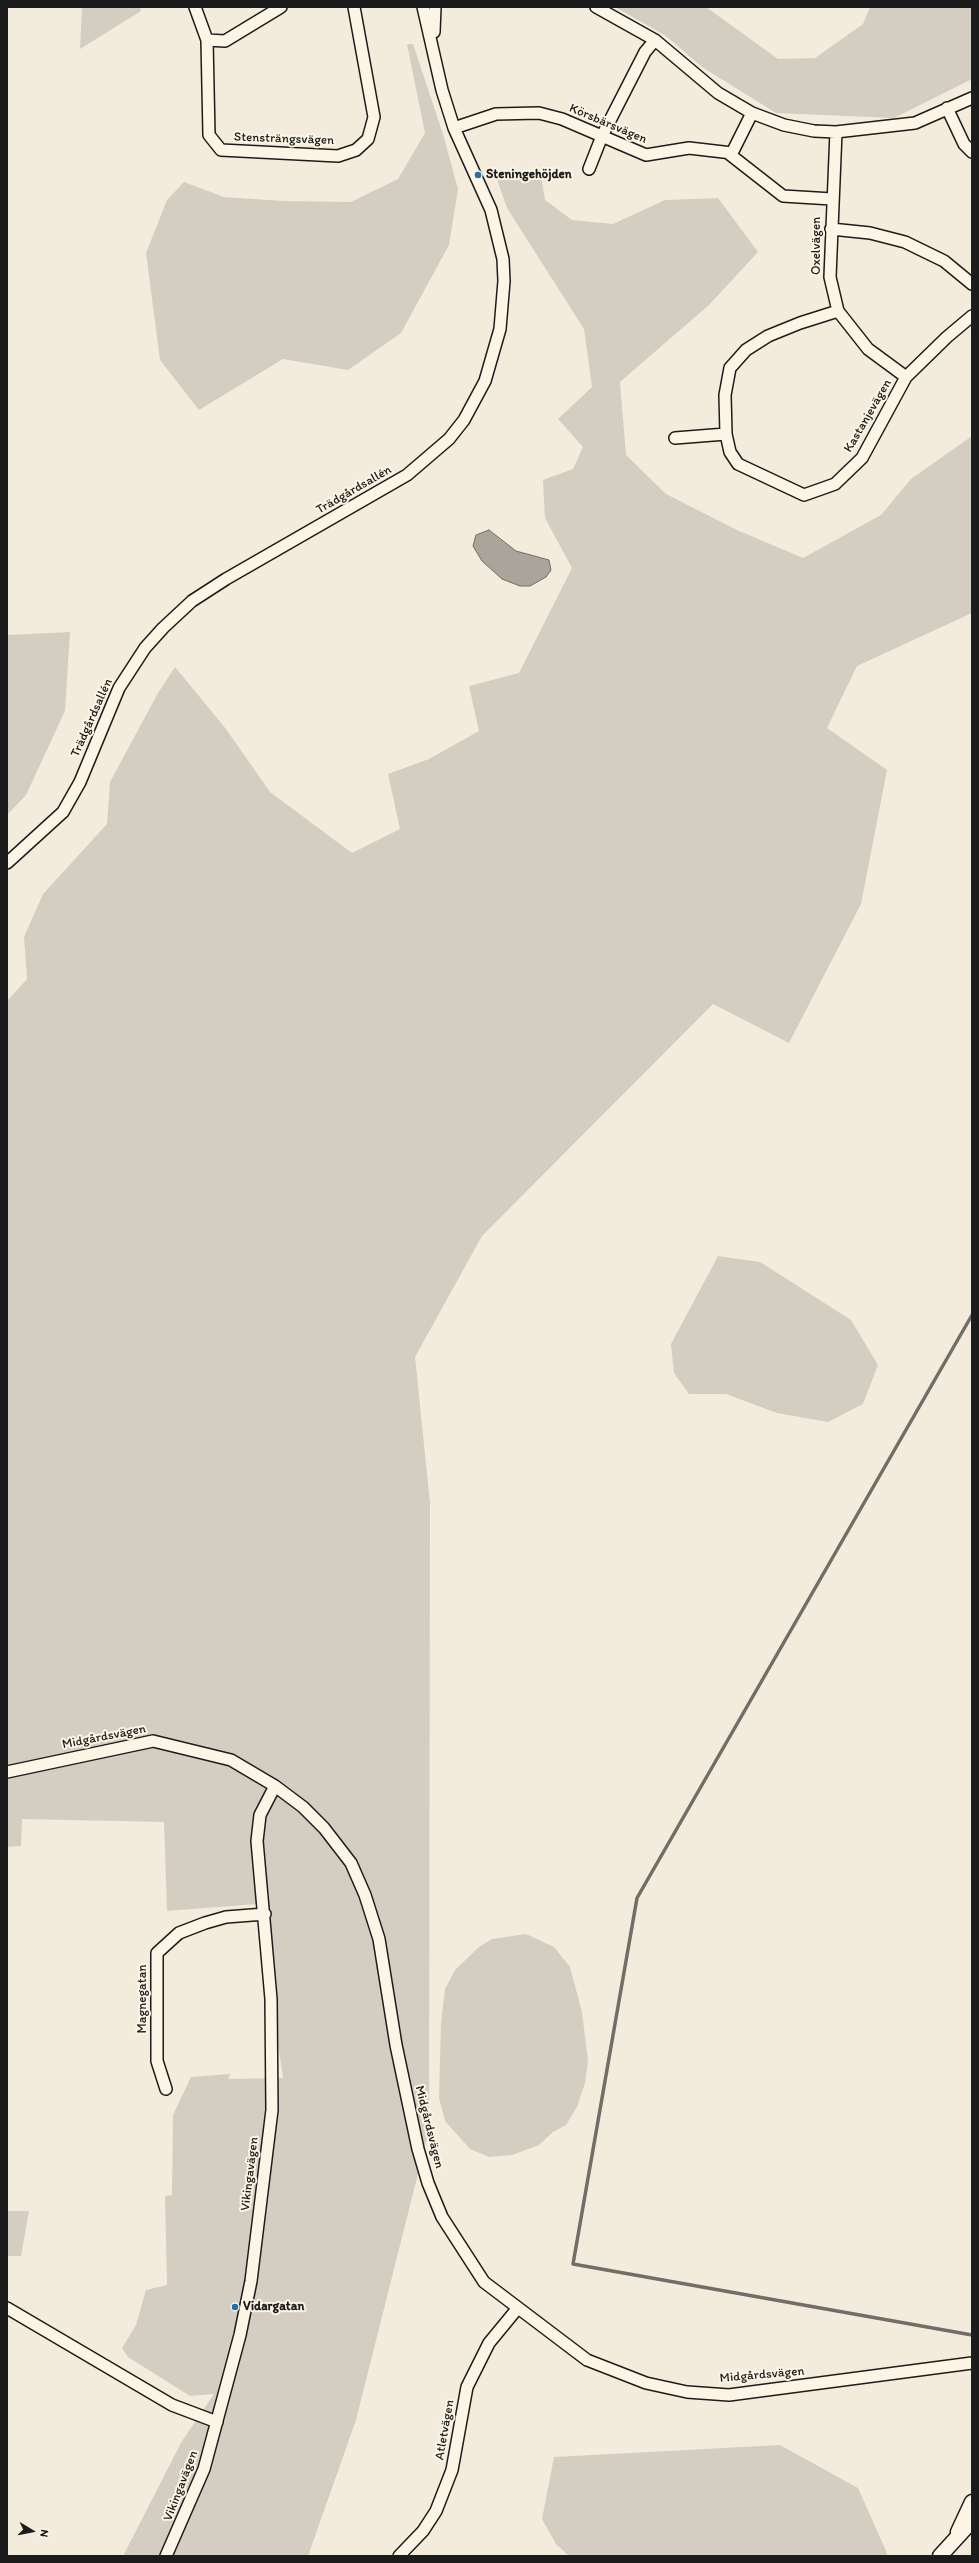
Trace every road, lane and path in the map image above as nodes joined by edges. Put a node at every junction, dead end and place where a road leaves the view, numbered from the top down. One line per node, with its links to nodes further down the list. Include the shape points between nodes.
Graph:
1 (194, 7): 7 (street)
2 (281, 7): 7 (street, via 225,41)
3 (354, 7): 7 (street, Stensträngsvägen, via 374,117 368,139 356,150 338,156 221,150 210,135)
4 (423, 7): 9 (street, Trädgårdsallén)
5 (435, 7): 9 (street, Trädgårdsallén)
6 (596, 7): 8 (street)
7 (207, 40)
8 (655, 40): 12 (street, via 718,93); 15 (street, via 645,52)
9 (434, 50): 13 (street, Trädgårdsallén)
10 (972, 98): 11 (street)
11 (948, 108): 14 (street, via 915,123); 16 (street, via 964,144)
12 (752, 113): 14 (street, via 784,125); 17 (street, via 732,153)
13 (454, 128): 15 (street, Körsbärsvägen, via 496,114 526,112 562,119); 27 (street, Trädgårdsallén, via 491,210 501,252 504,281 500,329 491,362 485,381 464,420 449,439 407,475 226,579 192,601 163,628 145,648 119,688 80,782 63,812)
14 (836, 132): 19 (street, Oxelvägen)
15 (602, 136): 17 (street, Körsbärsvägen, via 646,155 689,148); 18 (street)
16 (972, 152)
17 (728, 153): 19 (street, via 783,196)
18 (589, 169)
19 (832, 199): 20 (street, Oxelvägen)
20 (831, 229): 21 (street, via 870,233 905,242 944,261); 22 (street, Oxelvägen, via 830,277)
21 (972, 284)
22 (838, 311): 24 (street, Oxelvägen, via 868,350); 25 (street, Kastanjevägen, via 768,336 746,350 730,368 725,394)
23 (972, 316): 24 (street, Kastanjevägen)
24 (906, 377): 25 (street, Kastanjevägen, via 862,458 835,484 804,495 738,464 730,452)
25 (726, 434): 26 (street)
26 (675, 438)
27 (7, 863)
28 (7, 1772): 29 (street, Midgårdsvägen, via 152,1741 231,1760)
29 (275, 1786): 30 (street, Vikingavägen, via 260,1815 257,1841); 33 (street, Midgårdsvägen, via 303,1807 324,1828 351,1863 379,1939 407,2100 428,2183 442,2217 476,2271 484,2282)
30 (265, 1914): 31 (street, Magnegatan, via 226,1917 179,1932 157,1953 157,2062); 37 (street, Vikingavägen, via 271,1999 272,2110 251,2281)
31 (166, 2089)
32 (7, 2308): 37 (street, via 172,2405)
33 (517, 2309): 35 (street, Midgårdsvägen, via 588,2360 646,2383 687,2392 729,2395); 42 (street, Atletvägen, via 489,2343 467,2387 452,2470 436,2511 423,2531)
34 (972, 2363): 35 (street, Midgårdsvägen)
35 (948, 2366): 36 (street, Midgårdsvägen)
36 (972, 2371)
37 (217, 2422): 41 (street, Vikingavägen, via 193,2500)
38 (972, 2502): 40 (main road)
39 (972, 2521): 40 (main road)
40 (956, 2536): 43 (main road)
41 (166, 2556)
42 (399, 2556)
43 (940, 2556)

